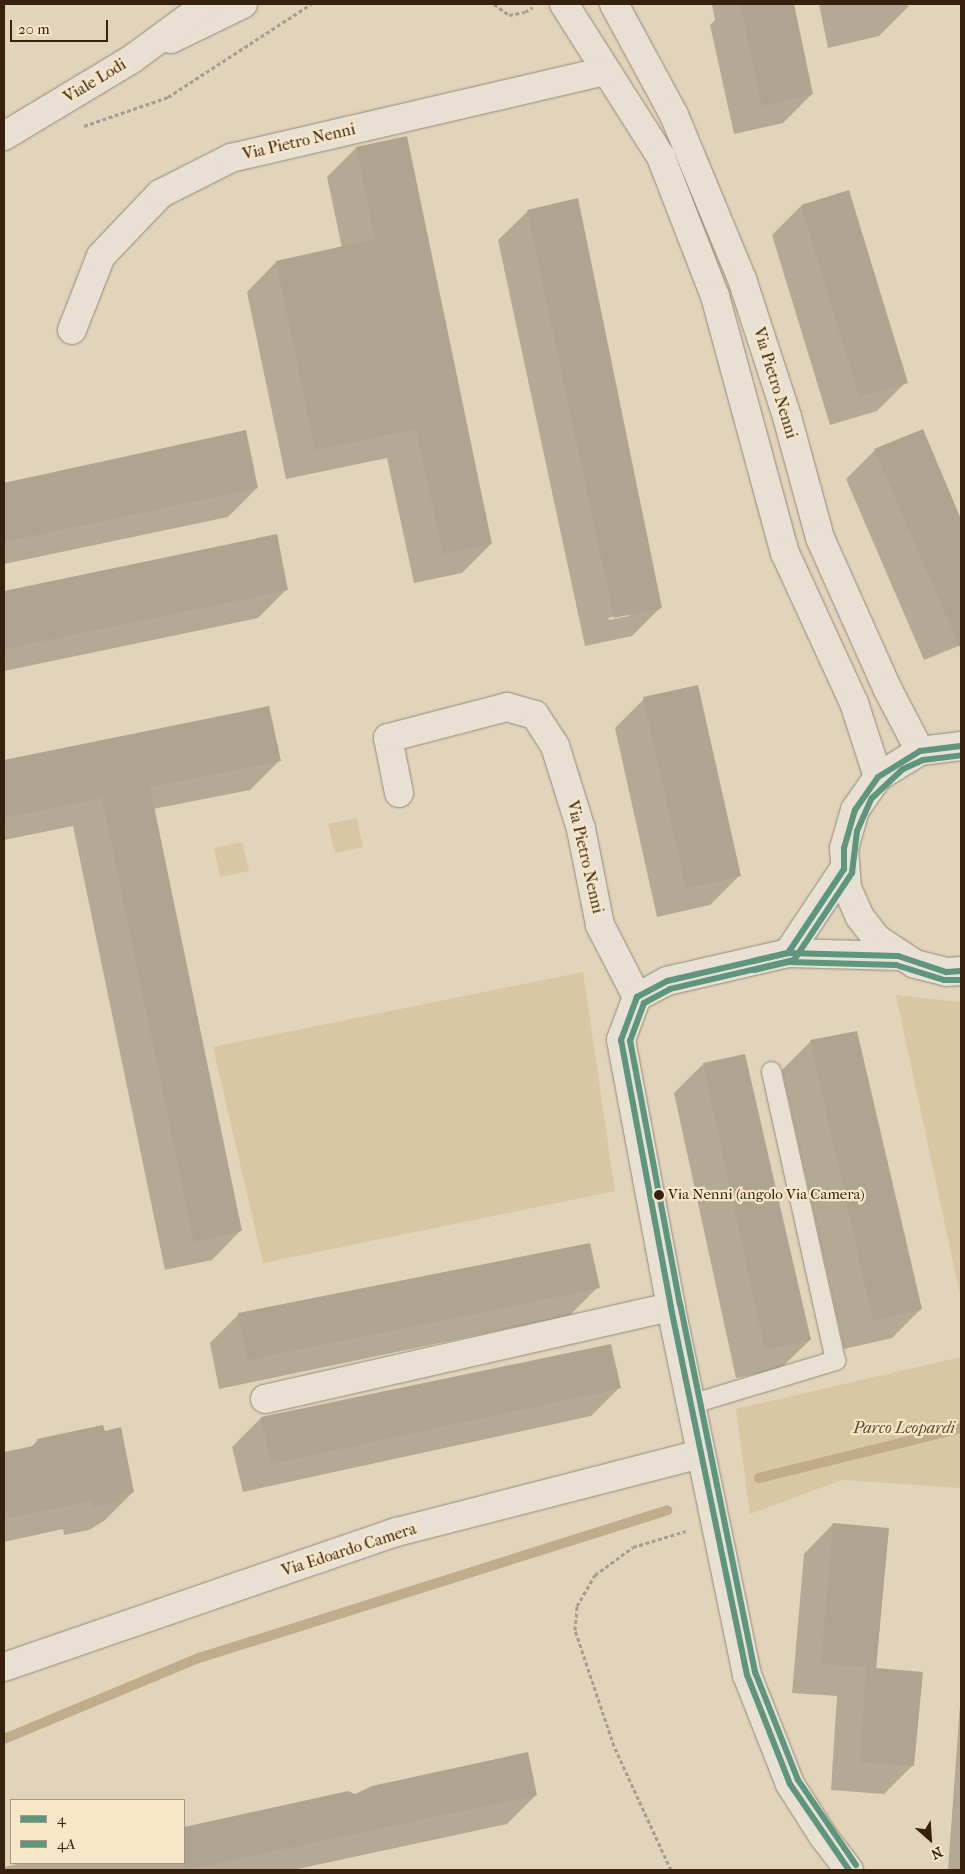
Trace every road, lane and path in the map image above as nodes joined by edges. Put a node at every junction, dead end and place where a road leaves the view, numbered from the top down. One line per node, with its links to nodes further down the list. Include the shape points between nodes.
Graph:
1 (207, 4): 10 (street, Viale Lodi)
2 (243, 4): 10 (street)
3 (311, 4): 12 (path, via 168,97)
4 (494, 4): 5 (path, via 509,15 525,12)
5 (538, 4)
6 (546, 4): 9 (street, Via Pietro Nenni)
7 (564, 4): 9 (street, Via Pietro Nenni)
8 (619, 8): 16 (street, Via Pietro Nenni, via 674,115 742,279 787,417 820,538 887,688)
9 (583, 36): 11 (street, Via Pietro Nenni)
10 (132, 58): 13 (street, Viale Lodi)
11 (604, 71): 14 (street, Via Pietro Nenni, via 231,158 160,194 101,256); 17 (street, Via Pietro Nenni, via 661,157 715,296 785,553 854,703)
12 (76, 129)
13 (4, 136)
14 (72, 330)
15 (961, 746): 16 (street)
16 (920, 751): 17 (street)
17 (878, 777): 19 (street, via 855,810 844,848)
18 (399, 793): 23 (street, Via Pietro Nenni, via 388,738 507,707 535,715 555,746 582,829 600,925)
19 (844, 869): 20 (street); 21 (street, via 847,888 860,917 877,939)
20 (788, 953): 21 (street); 23 (street, via 667,981)
21 (898, 956): 22 (street, via 931,968)
22 (961, 971)
23 (637, 997): 25 (street, via 621,1040)
24 (771, 1071): 27 (lane, via 835,1360)
25 (658, 1310): 26 (street); 27 (street)
26 (265, 1399)
27 (690, 1404): 28 (street)
28 (700, 1454): 29 (street); 30 (street, Via Edoardo Camera, via 397,1532)
29 (715, 1522): 31 (street, via 747,1675 768,1733 790,1784); 32 (path, via 633,1547 595,1575 577,1606 575,1630 614,1746)
30 (4, 1667)
31 (841, 1865)
32 (671, 1870)

